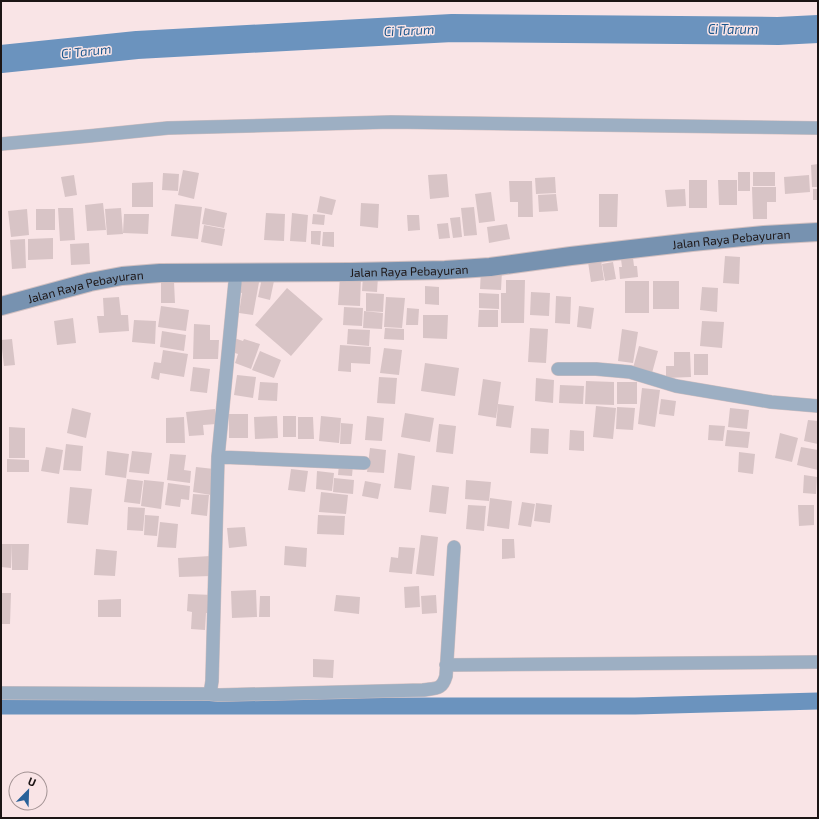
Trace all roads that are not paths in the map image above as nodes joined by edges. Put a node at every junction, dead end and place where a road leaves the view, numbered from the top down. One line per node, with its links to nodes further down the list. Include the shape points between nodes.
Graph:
1 (818, 128): 2 (street, via 391,122 168,128)
2 (1, 144)
3 (818, 232): 4 (main road, Jalan Raya Pebayuran, via 692,242 490,267)
4 (236, 272): 5 (main road, Jalan Raya Pebayuran, via 122,276); 8 (street)
5 (1, 306)
6 (558, 369): 7 (street, via 630,372 676,386 771,402)
7 (818, 406)
8 (218, 456): 9 (street); 14 (street)
9 (364, 463)
10 (454, 547): 12 (street)
11 (818, 662): 12 (street)
12 (446, 665): 14 (street, via 443,684 424,690)
13 (1, 693): 14 (street)
14 (210, 694)

